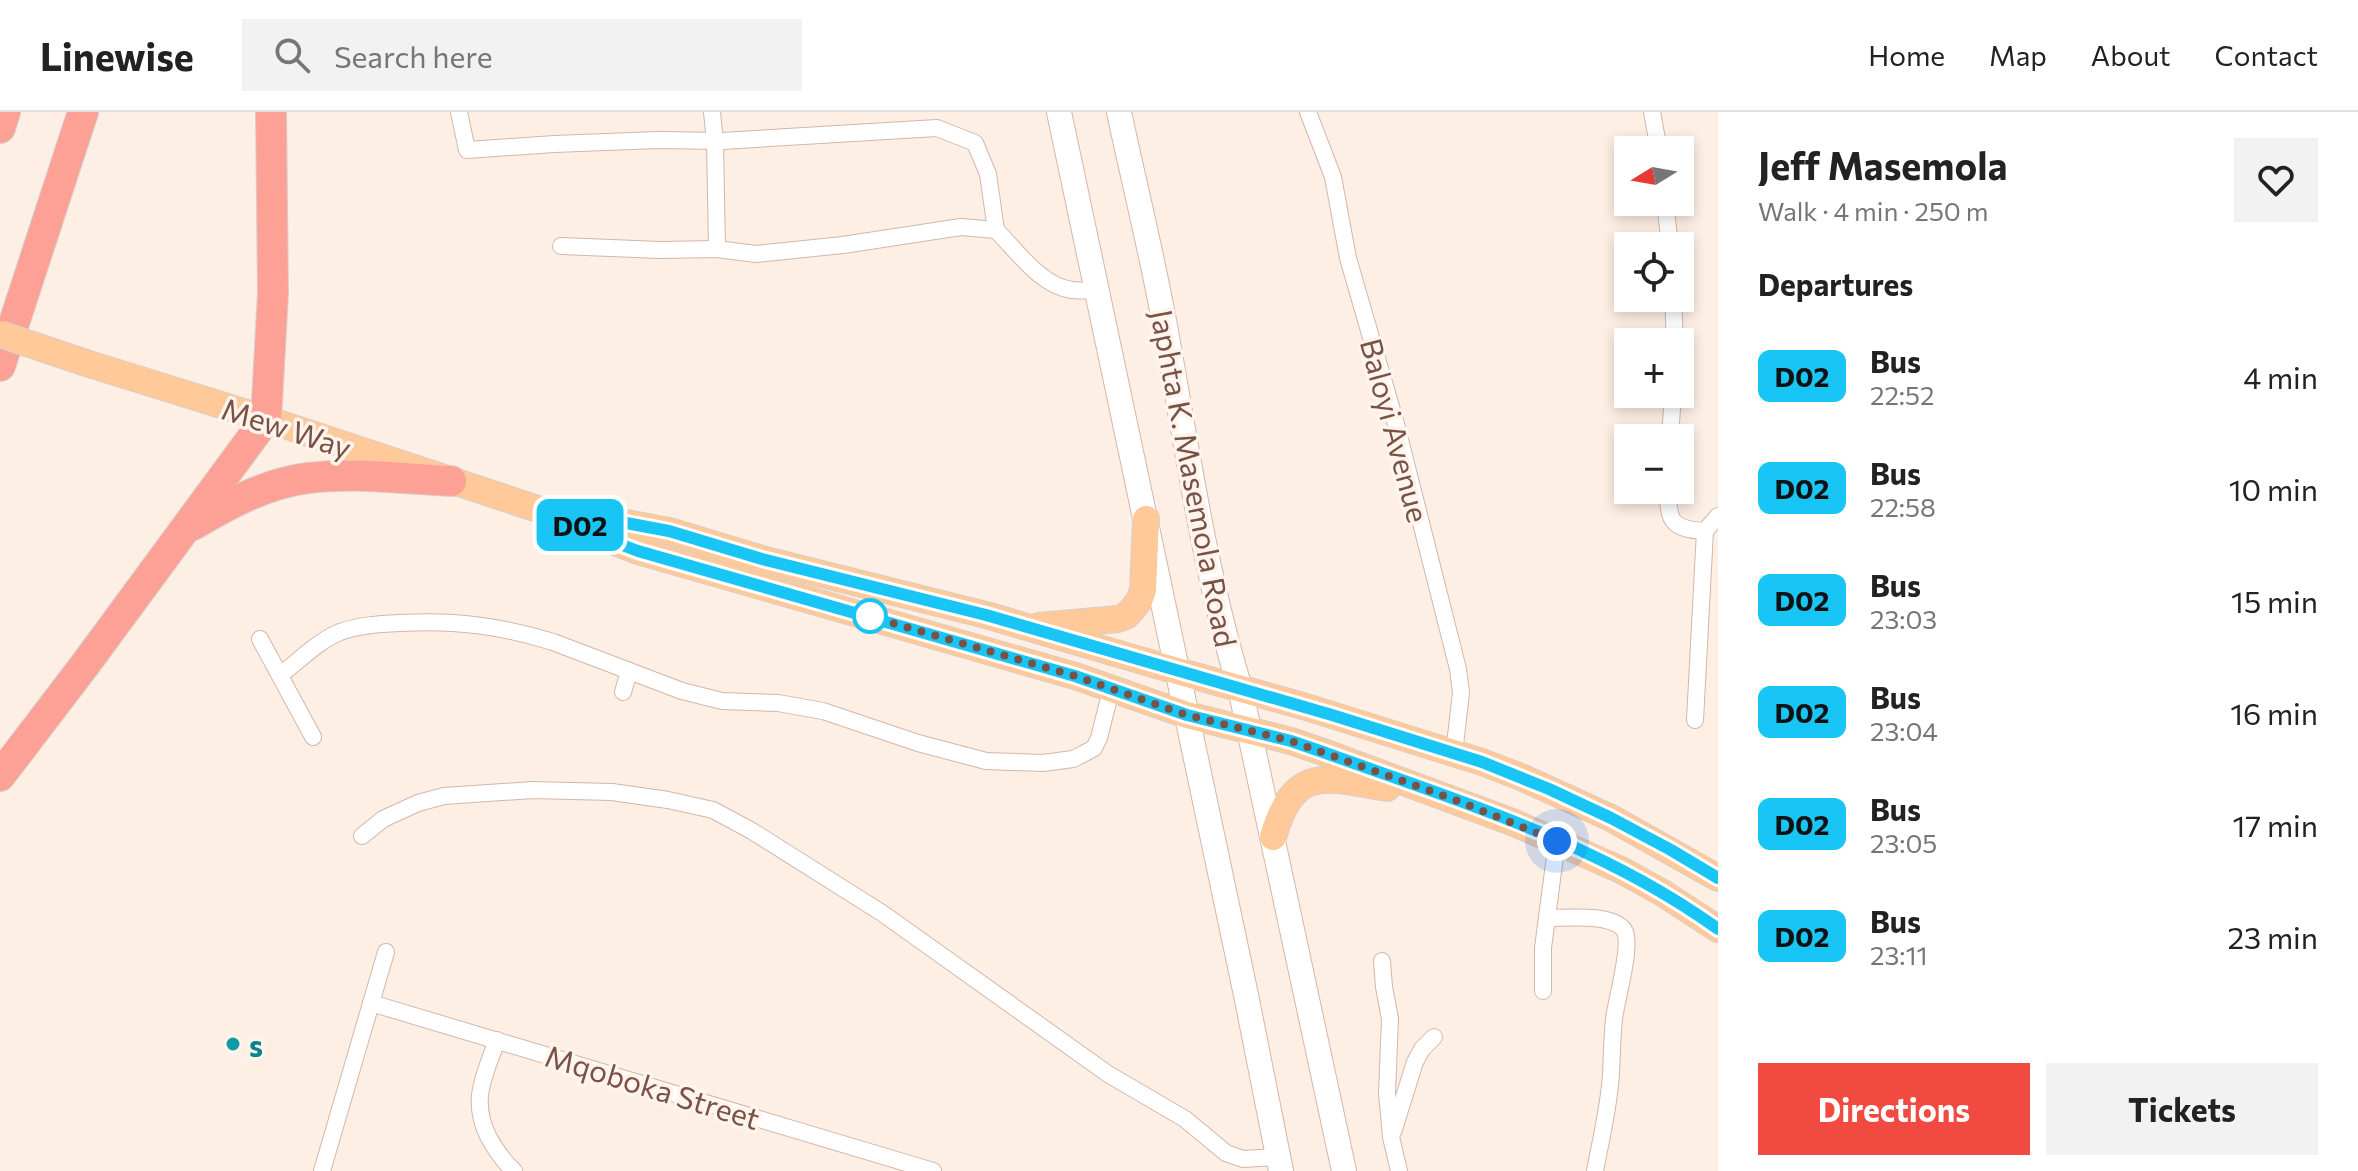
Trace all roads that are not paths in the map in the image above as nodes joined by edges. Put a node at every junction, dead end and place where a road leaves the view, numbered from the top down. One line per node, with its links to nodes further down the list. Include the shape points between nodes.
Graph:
1 (5, 112): 10 (highway)
2 (83, 112): 18 (highway)
3 (271, 112): 19 (highway, via 273,293)
4 (459, 112): 12 (street, via 467,150)
5 (712, 112): 12 (street)
6 (1059, 112): 16 (main road, Japhta K. Masemola Road)
7 (1119, 112): 32 (main road, Japhta K. Masemola Road, via 1188,464)
8 (1308, 112): 39 (street, Baloyi Avenue, via 1333,177 1348,258 1458,669 1461,705)
9 (1652, 112): 11 (street)
10 (0, 128)
11 (1656, 136)
12 (715, 141): 13 (street, via 937,128 950,132 975,143 988,174); 15 (street)
13 (996, 230): 15 (street, via 961,227 756,254); 16 (street, via 1046,279 1070,290)
14 (561, 246): 15 (street)
15 (717, 249)
16 (1098, 290): 23 (main road, Japhta K. Masemola Road)
17 (0, 334): 19 (main road, Mew Way, bridge)
18 (0, 366)
19 (266, 419): 20 (main road, Mew Way); 25 (highway)
20 (451, 481): 24 (main road, Mew Way); 25 (highway, via 308,478 246,497)
21 (1668, 504): 26 (street, via 1672,521 1686,530)
22 (1718, 516): 26 (street)
23 (1146, 519): 27 (main road, via 1143,590 1126,616); 30 (main road, Japhta K. Masemola Road)
24 (574, 521): 27 (main road, Mew Way, via 610,520 669,531); 33 (main road, Mew Way, via 638,551)
25 (185, 530): 40 (highway)
26 (1705, 531): 36 (street)
27 (1028, 627): 30 (main road, Mew Way)
28 (260, 639): 31 (street)
29 (629, 671): 31 (street, via 531,635 460,622 424,622 340,632); 33 (street, via 722,701 823,711 918,743 1002,762 1058,762 1094,748); 34 (street)
30 (1177, 671): 32 (main road, Mew Way); 35 (main road, Japhta K. Masemola Road)
31 (280, 675): 38 (street)
32 (1240, 688): 37 (main road, Japhta K. Masemola Road); 39 (main road, Mew Way)
33 (1111, 690): 35 (main road, Mew Way)
34 (623, 692)
35 (1187, 715): 37 (main road, Mew Way); 55 (main road, Japhta K. Masemola Road)
36 (1695, 720)
37 (1249, 731): 41 (main road, Mew Way); 43 (main road, Japhta K. Masemola Road)
38 (313, 737)
39 (1454, 753): 45 (main road, Mew Way, via 1577,801)
40 (0, 776)
41 (1453, 799): 43 (main road, via 1350,781 1316,781 1296,789); 44 (main road, Mew Way)
42 (362, 836): 55 (street, via 383,819 444,796 612,792 713,810 882,913 1108,1074 1185,1119 1226,1153)
43 (1273, 837): 59 (main road, Japhta K. Masemola Road)
44 (1557, 841): 46 (street); 47 (main road, Mew Way, via 1621,870)
45 (1718, 878)
46 (1547, 918): 50 (street); 61 (street, via 1614,923 1627,939)
47 (1718, 929)
48 (386, 952): 51 (street)
49 (1382, 961): 54 (street, via 1390,1019)
50 (1543, 991)
51 (371, 1003): 53 (street, Mqoboka Street); 56 (street)
52 (1434, 1037): 54 (street, via 1415,1062)
53 (497, 1040): 57 (street, via 480,1091 479,1112 493,1145); 58 (street, Mqoboka Street)
54 (1391, 1137): 60 (street)
55 (1279, 1164)
56 (322, 1171)
57 (514, 1171)
58 (933, 1171)
59 (1344, 1171)
60 (1399, 1171)
61 (1595, 1171)

